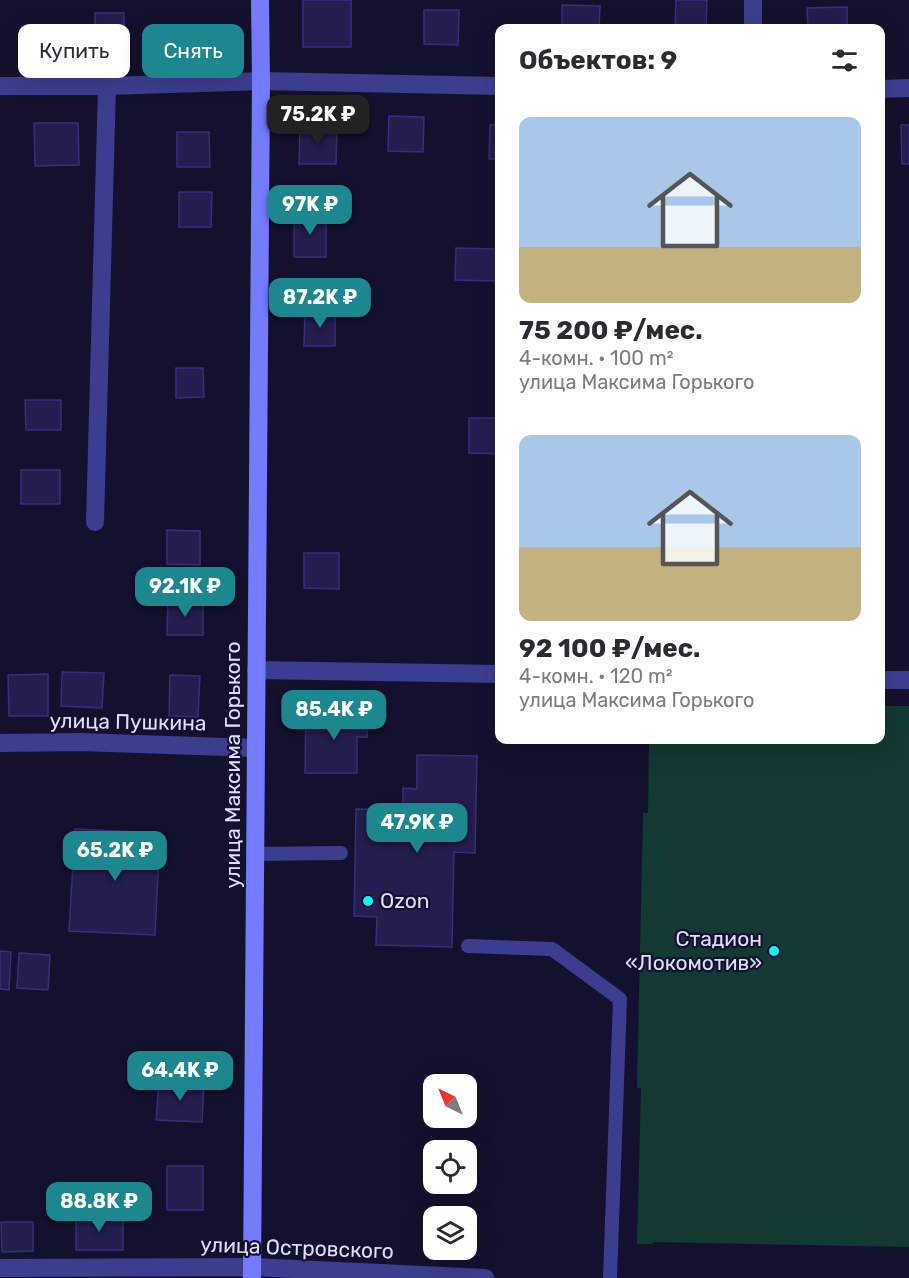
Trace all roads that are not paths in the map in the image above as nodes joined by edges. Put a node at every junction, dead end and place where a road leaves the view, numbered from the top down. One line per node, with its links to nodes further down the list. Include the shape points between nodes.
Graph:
1 (260, 0): 4 (street, улица Максима Горького)
2 (753, 0): 3 (street)
3 (753, 24)
4 (261, 81): 6 (street); 7 (street); 11 (street, улица Максима Горького)
5 (0, 86): 6 (street)
6 (107, 86): 10 (street)
7 (495, 86)
8 (909, 88): 9 (street)
9 (885, 89)
10 (95, 522)
11 (256, 670): 12 (street); 16 (street, улица Максима Горького)
12 (495, 674)
13 (885, 680): 14 (street)
14 (909, 680)
15 (0, 743): 16 (street, улица Пушкина)
16 (255, 748): 18 (street, улица Максима Горького)
17 (341, 853): 18 (lane)
18 (255, 854): 21 (street, улица Максима Горького)
19 (468, 946): 23 (lane, via 552,949 620,999)
20 (0, 1268): 21 (street, улица Островского)
21 (252, 1273): 22 (street, улица Островского)
22 (484, 1278)
23 (610, 1278)

